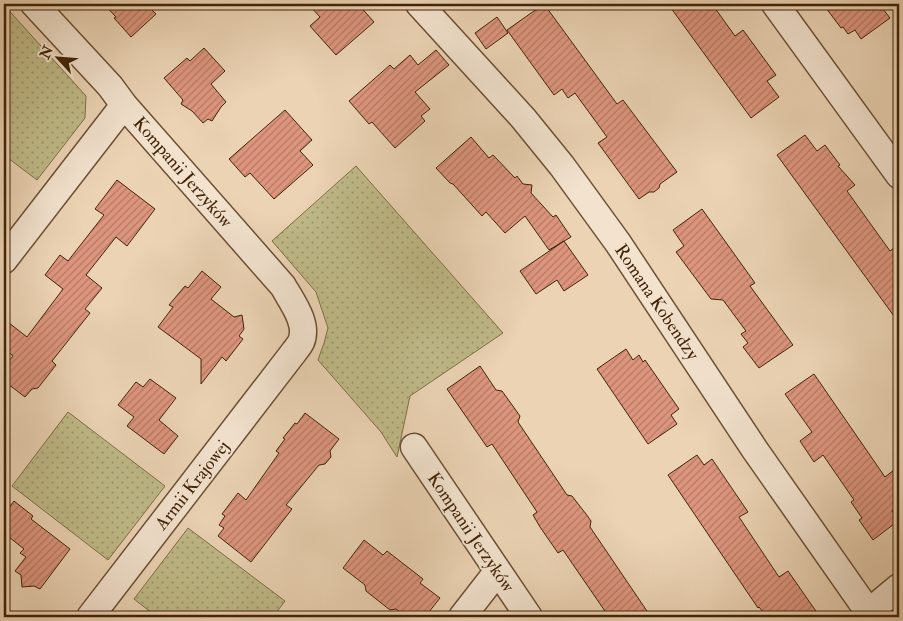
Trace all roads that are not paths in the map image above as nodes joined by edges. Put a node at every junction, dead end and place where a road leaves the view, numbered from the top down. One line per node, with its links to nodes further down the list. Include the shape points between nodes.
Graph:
1 (34, 4): 4 (street, Kompanii Jerzyków)
2 (419, 4): 11 (street, Romana Kobendzy, via 562,166 618,243 755,450)
3 (775, 4): 5 (street)
4 (124, 104): 6 (street); 7 (street, Kompanii Jerzyków, via 283,286 303,329 302,342)
5 (899, 175)
6 (4, 260)
7 (294, 352): 12 (street, Armii Krajowej)
8 (414, 447): 9 (street, Kompanii Jerzyków)
9 (497, 572): 13 (street); 14 (street, Kompanii Jerzyków)
10 (899, 588): 11 (street)
11 (870, 615)
12 (90, 617)
13 (462, 617)
14 (529, 617)

